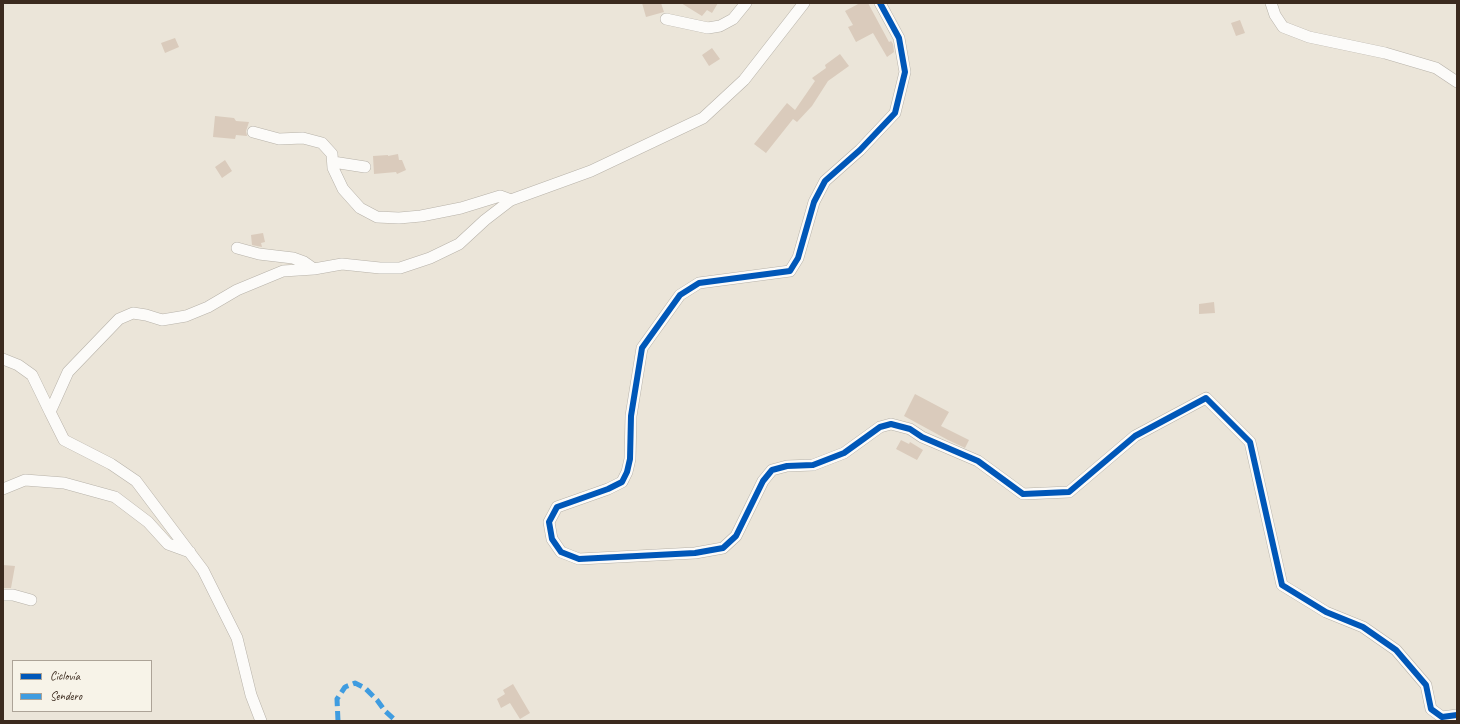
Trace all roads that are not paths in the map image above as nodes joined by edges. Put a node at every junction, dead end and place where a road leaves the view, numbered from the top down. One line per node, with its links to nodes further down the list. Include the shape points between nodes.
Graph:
1 (746, 3): 5 (street, via 733,19 720,26 708,28)
2 (804, 3): 10 (street, via 744,80 703,118 591,171)
3 (880, 3): 19 (street, via 899,38 905,72 896,113 825,181 814,202 798,258 790,271 699,283 680,295 642,348 630,416 630,459 625,477 622,482 608,489 558,507 549,522 552,540 561,552 579,559 695,553 723,548 736,536 763,481 772,470 786,466 813,465 844,453 880,427 891,424 910,429 922,437 978,461 1023,494 1069,492 1135,436 1206,398 1250,442 1282,585 1326,612 1363,627 1396,650 1426,685 1431,710 1442,717)
4 (1271, 3): 6 (street, via 1275,16 1283,26 1309,37 1385,53 1436,68)
5 (666, 19)
6 (1457, 82)
7 (253, 132): 8 (street, via 279,138 303,138 322,142 332,154)
8 (333, 162): 9 (street); 10 (street, via 333,168 343,189 360,208 377,217 421,216 461,208 500,196)
9 (364, 166)
10 (511, 200): 12 (street, via 484,220 459,244 400,268 342,264)
11 (237, 248): 12 (street, via 259,254 293,258)
12 (314, 268): 14 (street, via 283,271 237,290 186,316 162,320 132,313 119,319 68,372)
13 (3, 359): 14 (street, via 18,365 32,376)
14 (50, 412): 16 (street, via 64,440 111,464 136,482)
15 (3, 489): 16 (street, via 24,480 64,482 115,497 148,522 168,544)
16 (190, 552): 20 (street, via 203,570 237,638 251,695)
17 (3, 595): 18 (street)
18 (31, 600)
19 (1457, 715)
20 (261, 721)

